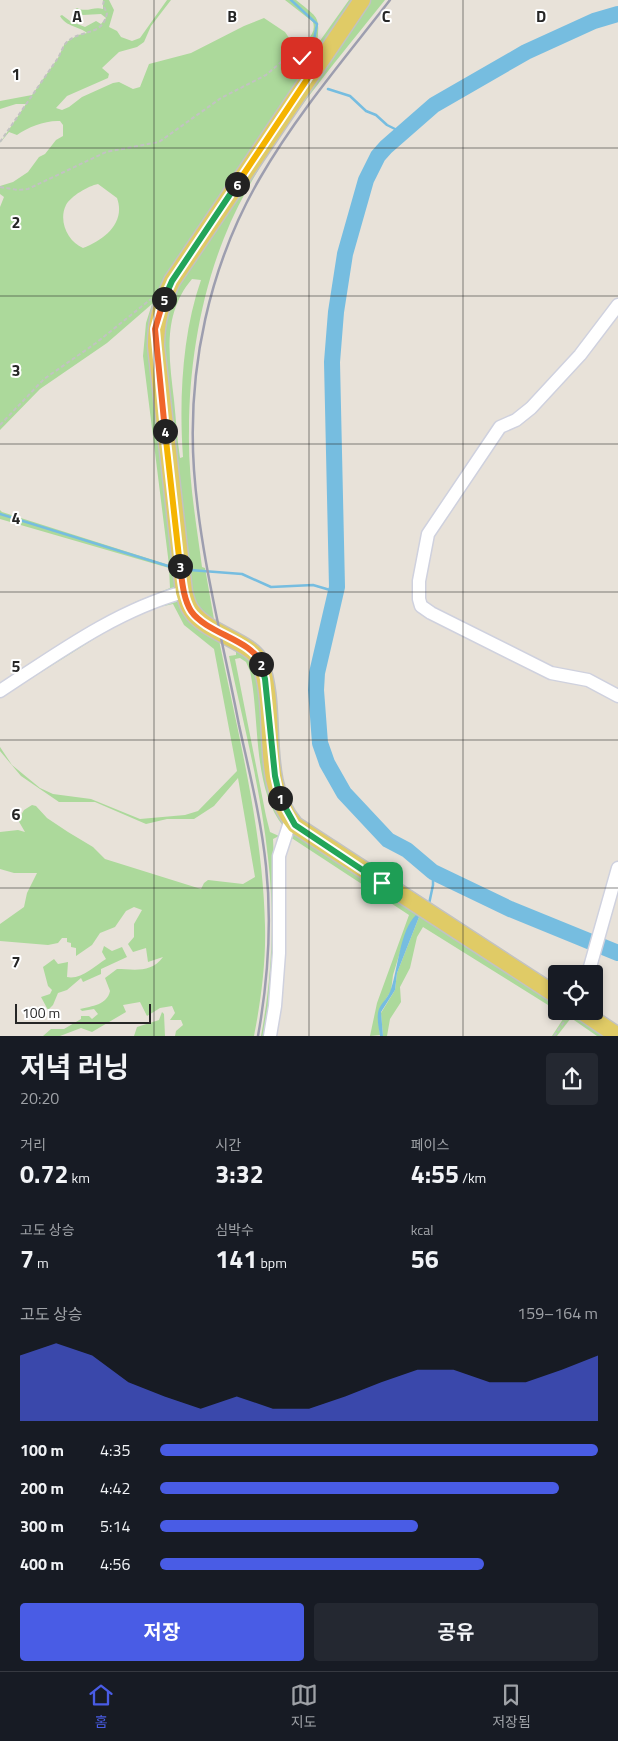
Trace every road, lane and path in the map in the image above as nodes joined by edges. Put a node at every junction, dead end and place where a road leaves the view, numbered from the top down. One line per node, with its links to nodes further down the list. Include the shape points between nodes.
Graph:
1 (104, 0): 4 (path, via 107,12 104,22 93,32 78,35 65,44)
2 (362, 0): 3 (main road)
3 (316, 66): 5 (path, via 294,50 266,75 221,98 159,142 106,152 28,189); 9 (main road, via 172,281 158,316 156,346)
4 (0, 142)
5 (0, 187)
6 (152, 298): 8 (path, via 44,379)
7 (618, 305): 11 (street, via 580,355 531,408 500,427 464,479 428,534 419,599 421,606 431,613 532,664 551,673 588,680)
8 (0, 425)
9 (184, 592): 10 (street, via 134,609); 12 (main road, via 191,610 201,620 259,659 265,679 277,791)
10 (0, 691)
11 (618, 696)
12 (290, 819): 15 (main road, via 347,860); 18 (street, via 279,856 279,953)
13 (618, 868): 14 (street)
14 (591, 965)
15 (548, 990)
16 (566, 1020): 19 (path)
17 (594, 1020): 20 (main road)
18 (270, 1036)
19 (554, 1036)
20 (618, 1036)

